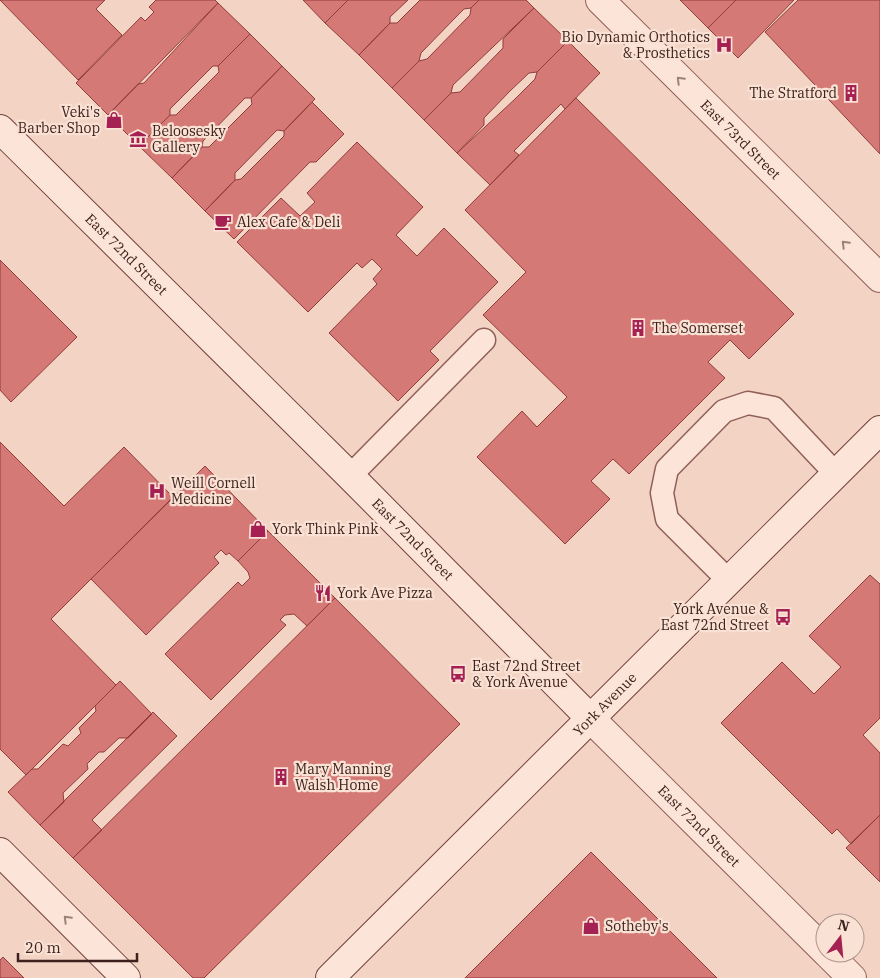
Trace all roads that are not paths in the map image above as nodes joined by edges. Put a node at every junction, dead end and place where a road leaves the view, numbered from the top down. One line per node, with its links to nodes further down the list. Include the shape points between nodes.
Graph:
1 (600, 0): 3 (main road, East 73rd Street, one-way to 1)
2 (0, 129): 7 (main road, East 72nd Street)
3 (880, 278)
4 (484, 340): 7 (lane)
5 (880, 430): 6 (main road, York Avenue)
6 (836, 474): 8 (main road, York Avenue); 8 (lane, via 774,408 748,402 724,411 667,469 662,493 668,518)
7 (350, 476): 9 (main road, East 72nd Street)
8 (729, 581): 9 (main road, York Avenue)
9 (591, 719): 11 (main road, East 72nd Street); 14 (main road, York Avenue)
10 (0, 852): 13 (main road, one-way to 10)
11 (815, 941)
12 (837, 963): 15 (main road, East 72nd Street)
13 (126, 978)
14 (330, 978)
15 (852, 978)

